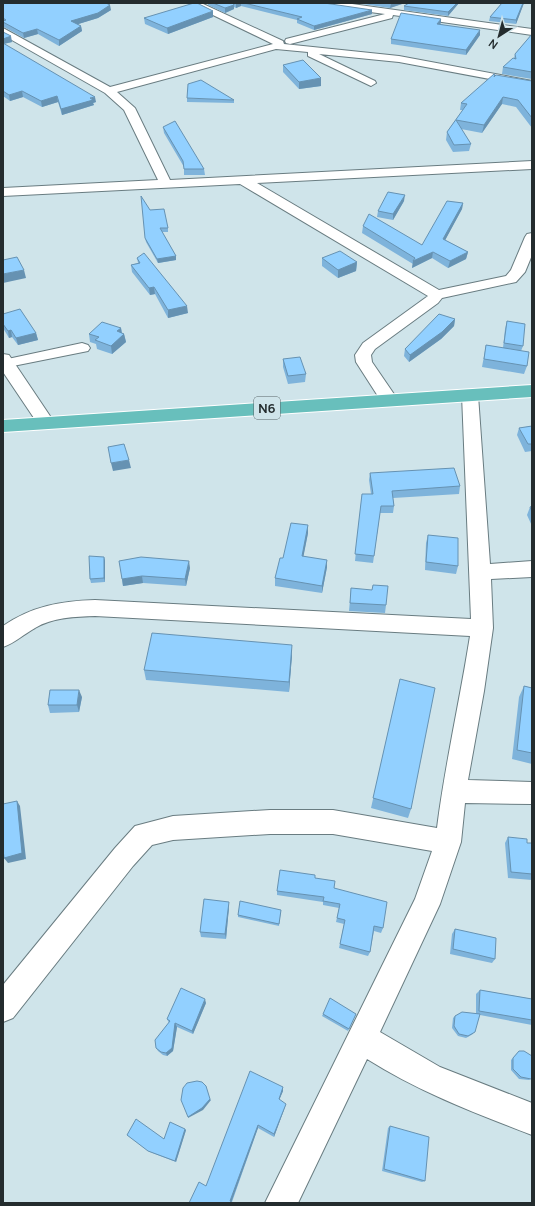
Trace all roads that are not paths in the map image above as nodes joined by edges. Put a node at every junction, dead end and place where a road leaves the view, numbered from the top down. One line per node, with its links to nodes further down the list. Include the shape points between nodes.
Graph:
1 (193, 3): 6 (street)
2 (325, 3): 3 (street)
3 (397, 14): 5 (street); 6 (street)
4 (3, 31): 10 (street)
5 (532, 32)
6 (278, 44): 7 (street); 10 (street)
7 (299, 48): 8 (street); 9 (street, via 399,59)
8 (371, 83)
9 (532, 84)
10 (109, 91): 13 (street, via 129,108)
11 (532, 165): 12 (street)
12 (241, 179): 13 (street); 16 (street)
13 (166, 184): 14 (street)
14 (3, 192)
15 (532, 237): 16 (street, via 518,272 512,279)
16 (437, 295): 21 (street, via 369,346 363,354 364,362)
17 (82, 348): 18 (street)
18 (4, 362): 22 (street)
19 (532, 391): 20 (highway, N6)
20 (470, 395): 21 (highway, N6); 25 (street)
21 (389, 400): 22 (highway, N6)
22 (46, 423): 23 (highway, N6)
23 (3, 426)
24 (532, 570): 25 (street)
25 (480, 572): 26 (street)
26 (482, 628): 27 (street, via 95,608 60,609 40,614); 28 (street)
27 (3, 638)
28 (454, 792): 29 (street); 30 (street)
29 (532, 793)
30 (448, 842): 31 (street, via 333,822 201,825 144,835); 32 (street, via 427,904)
31 (3, 1008)
32 (362, 1038): 33 (street, via 428,1078); 34 (street)
33 (532, 1119)
34 (281, 1203)

